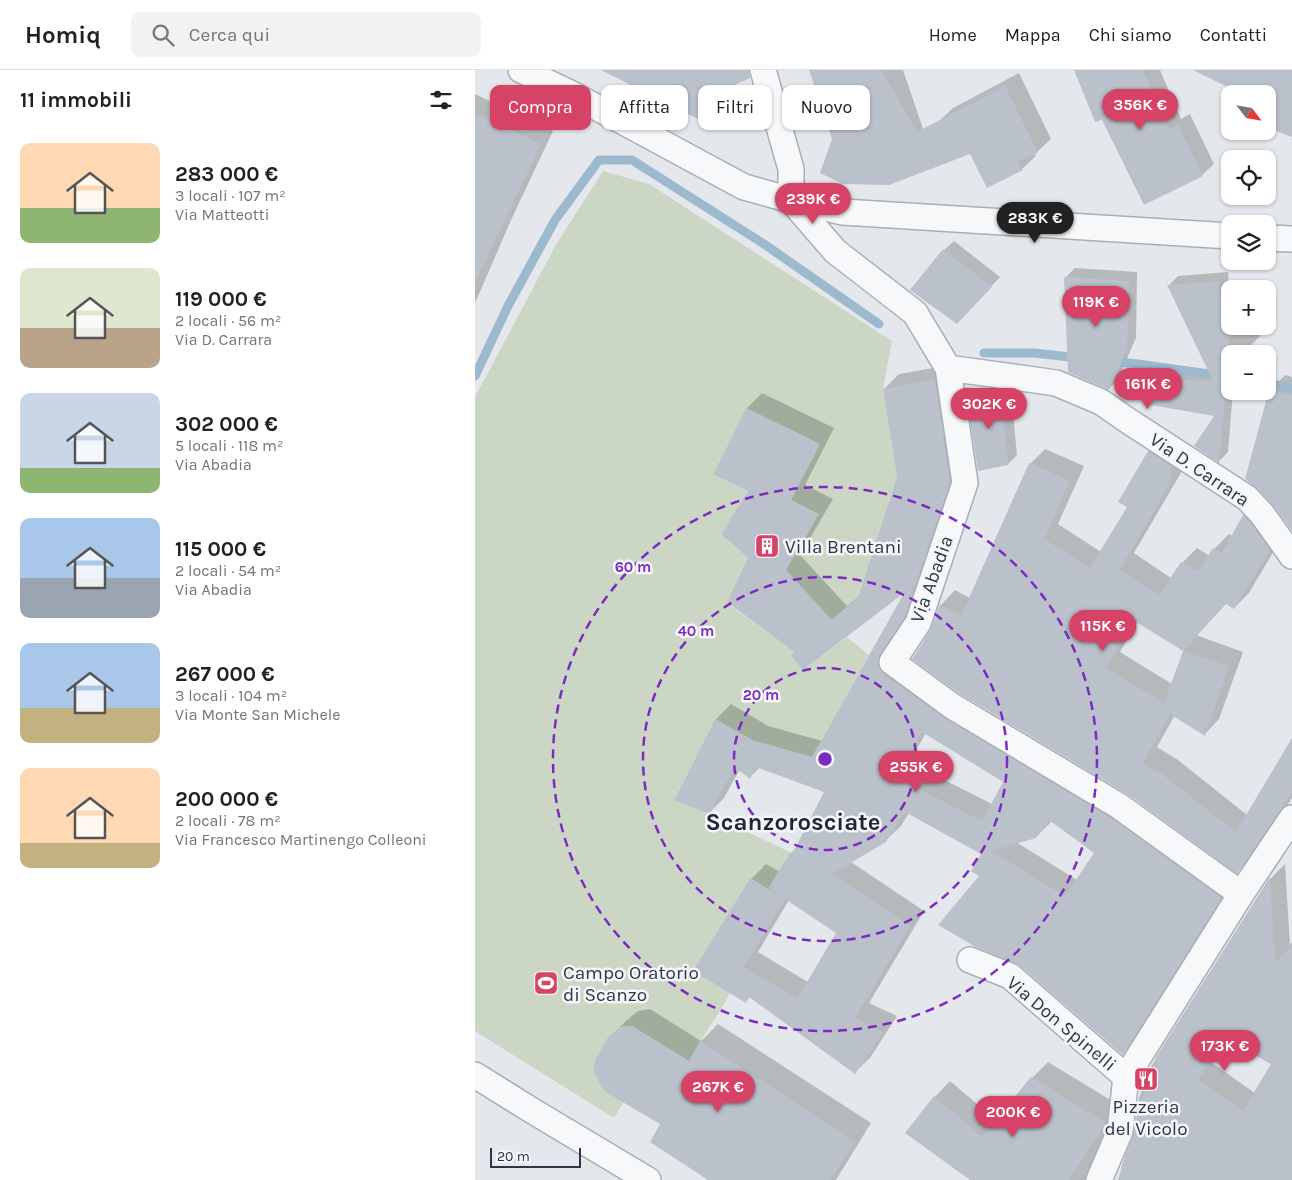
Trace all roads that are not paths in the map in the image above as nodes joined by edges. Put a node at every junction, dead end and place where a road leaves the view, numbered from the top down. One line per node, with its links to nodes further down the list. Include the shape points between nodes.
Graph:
1 (521, 70): 3 (street, via 744,187)
2 (763, 70): 3 (street, via 791,169)
3 (791, 200): 4 (street, via 843,212); 7 (street, Via Abadia, via 835,251 915,313)
4 (1221, 235)
5 (1276, 238): 6 (street)
6 (1292, 239)
7 (948, 368): 8 (street, Via D. Carrara, via 1056,383 1101,402 1247,498); 10 (street, Via Abadia, via 965,483 918,623 892,662 953,706 1119,806)
8 (1292, 556)
9 (1292, 818): 10 (street)
10 (1241, 894): 13 (street)
11 (970, 960): 13 (street, Via Don Spinelli, via 1010,976)
12 (475, 1075): 14 (street)
13 (1126, 1077): 15 (street, via 1120,1131)
14 (648, 1180)
15 (1099, 1180)

